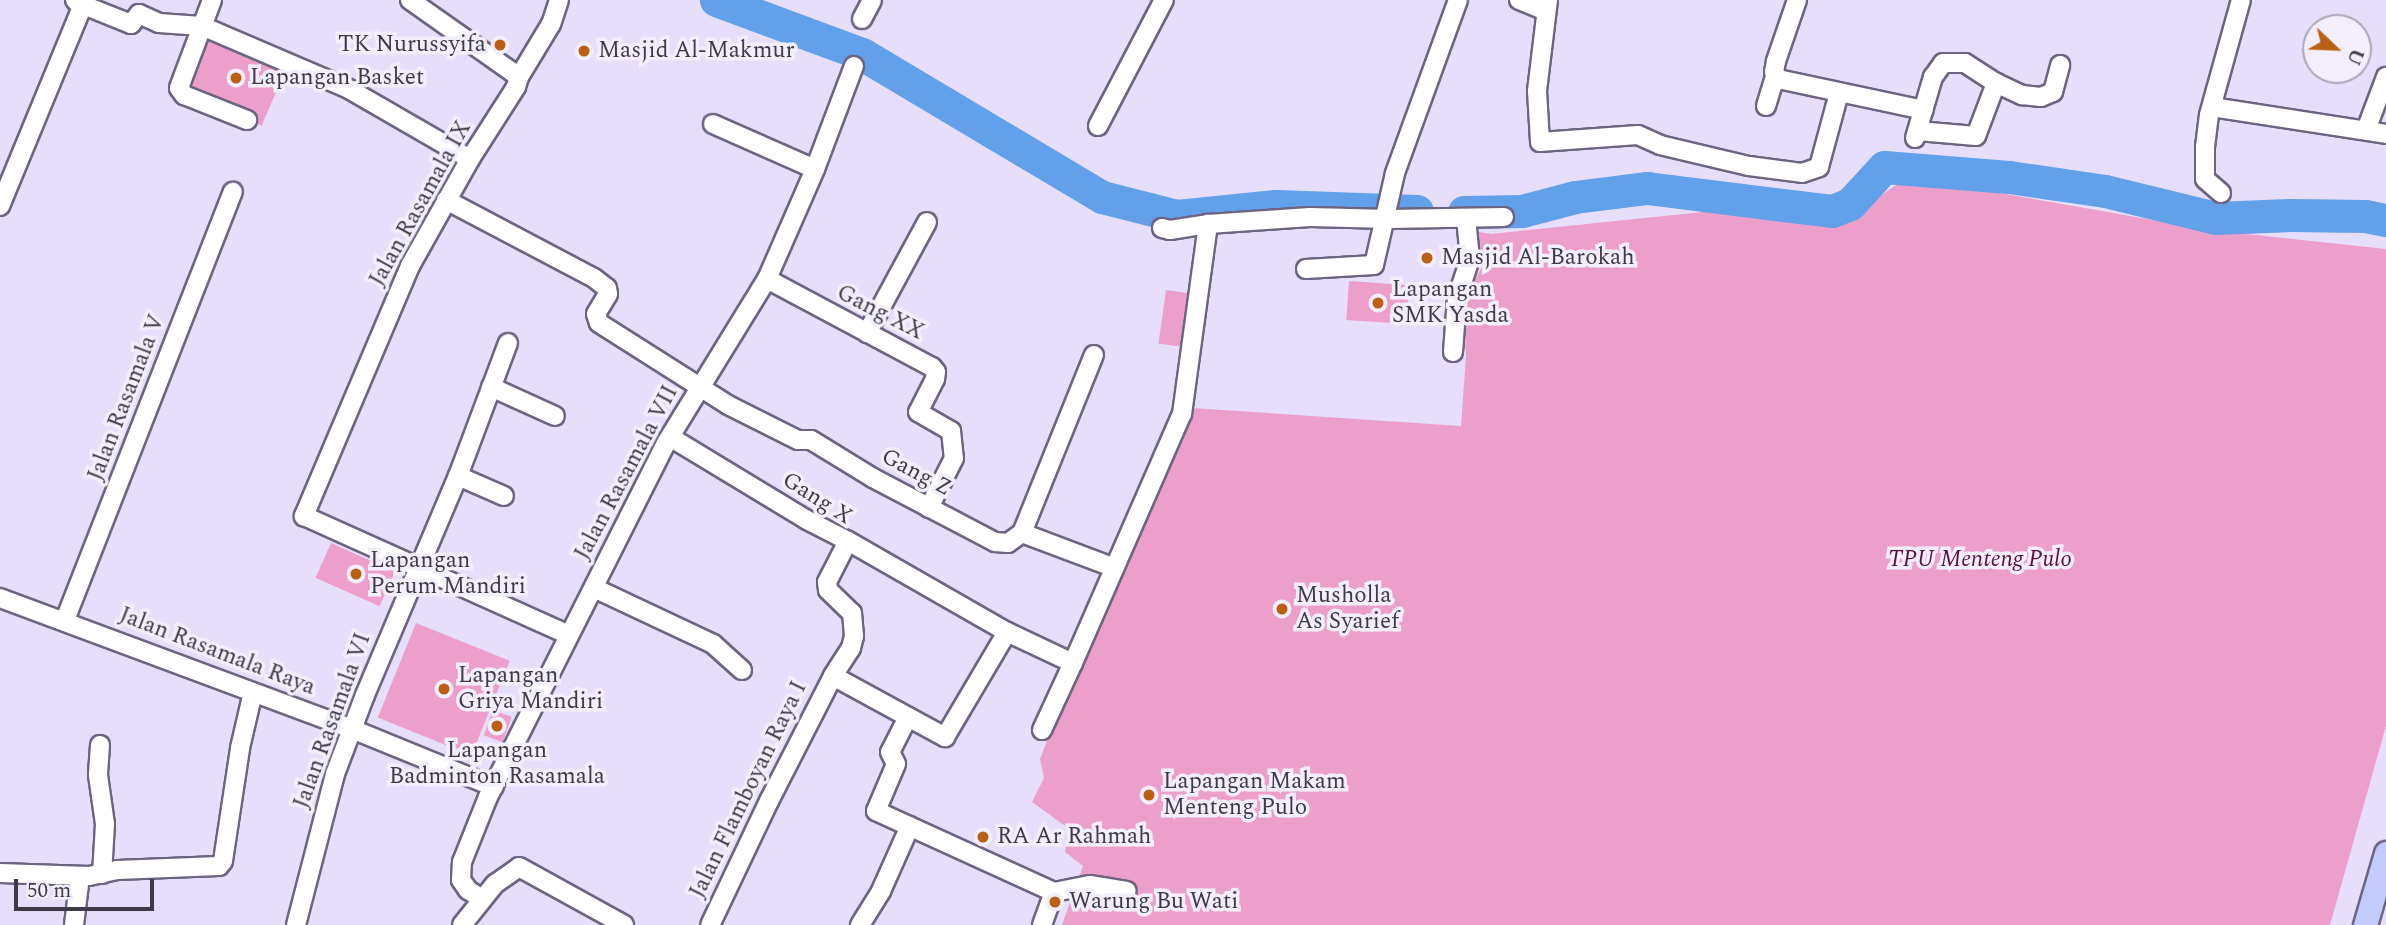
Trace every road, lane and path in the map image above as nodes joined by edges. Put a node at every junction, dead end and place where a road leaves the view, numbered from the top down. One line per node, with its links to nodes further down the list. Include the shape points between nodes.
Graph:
1 (212, 0): 13 (street)
2 (410, 0): 17 (street)
3 (559, 0): 17 (street, Jalan Rasamala IX, via 551,24)
4 (872, 0): 12 (street)
5 (1164, 0): 26 (street)
6 (1458, 0): 36 (street, via 1389,196)
7 (1519, 0): 11 (street)
8 (1797, 0): 16 (street, via 1782,38)
9 (2241, 0): 22 (street)
10 (78, 2): 13 (street, via 131,24 139,14 159,23); 34 (street)
11 (1546, 5): 20 (street, via 1537,91 1540,142 1638,135 1660,145 1802,173 1819,167)
12 (862, 19)
13 (202, 26): 24 (street, via 180,83 181,92); 29 (street, via 346,88)
14 (2060, 65): 19 (street, via 2047,97 2022,95)
15 (854, 66): 30 (street, Jalan Rasamala VII)
16 (1775, 76): 20 (street); 21 (street)
17 (519, 77): 29 (street, Jalan Rasamala IX)
18 (2386, 77): 27 (street)
19 (1996, 83): 23 (street, via 1965,63 1947,61 1936,71); 23 (street, via 1976,136 1917,134)
20 (1839, 93): 23 (street)
21 (1766, 106)
22 (2212, 107): 27 (street); 32 (street, via 2203,174)
23 (1924, 110)
24 (247, 120)
25 (713, 124): 30 (street)
26 (1098, 126)
27 (2366, 130): 28 (street)
28 (2386, 134)
29 (470, 159): 33 (street, Jalan Rasamala IX)
30 (814, 169): 42 (street, Jalan Rasamala VII)
31 (233, 192): 60 (street, Jalan Rasamala V)
32 (2221, 193)
33 (446, 200): 48 (street, via 594,278 608,294 596,314 599,323); 56 (street, Jalan Rasamala IX, via 410,266 304,516)
34 (0, 206)
35 (1504, 216): 37 (street)
36 (1386, 217): 37 (street); 39 (street); 41 (street, via 1374,265)
37 (1466, 218): 45 (street, via 1470,259 1457,298)
38 (927, 222): 43 (street)
39 (1208, 224): 40 (street); 57 (street, via 1182,414)
40 (1162, 228)
41 (1306, 269)
42 (767, 279): 43 (street, Gang XX); 48 (street, Jalan Rasamala VII)
43 (867, 333): 53 (street, Gang XX, via 936,372 918,412 951,431 954,458)
44 (508, 343): 47 (street, Jalan Rasamala VI)
45 (1454, 352)
46 (1094, 355): 54 (street)
47 (491, 387): 49 (street); 51 (street, Jalan Rasamala VI)
48 (699, 388): 50 (street, Jalan Rasamala VII); 53 (street, Gang Z, via 798,440 811,440)
49 (555, 416)
50 (670, 437): 55 (street, Gang X); 58 (street, Jalan Rasamala VII)
51 (458, 476): 52 (street); 56 (street, Jalan Rasamala VI)
52 (504, 495)
53 (929, 508): 54 (street, Gang Z, via 1000,544 1014,541)
54 (1022, 533): 57 (street)
55 (848, 541): 61 (street); 65 (street, Gang X, via 827,582 828,590 851,611 854,636)
56 (418, 566): 62 (street); 68 (street, Jalan Rasamala VI)
57 (1115, 568): 63 (street)
58 (594, 588): 62 (street, Jalan Rasamala VII); 64 (street, via 713,644)
59 (0, 598): 60 (street, Jalan Rasamala Raya)
60 (65, 620): 66 (street, Jalan Rasamala Raya)
61 (1007, 632): 63 (street); 67 (street, via 945,737)
62 (569, 635): 71 (street, Jalan Rasamala VII)
63 (1073, 663): 69 (street)
64 (741, 670)
65 (833, 676): 67 (street); 84 (street, Jalan Flamboyan Raya I)
66 (253, 692): 68 (street, Jalan Rasamala Raya); 75 (street, via 222,864)
67 (908, 717): 72 (street, via 890,752 896,764 876,811)
68 (352, 729): 71 (street, Jalan Rasamala Raya); 81 (street, Jalan Rasamala VI, via 335,774)
69 (1042, 730)
70 (100, 745): 75 (street, via 98,775 105,824)
71 (494, 786): 79 (street, Jalan Rasamala VII, via 462,862 461,880)
72 (910, 826): 78 (street); 85 (street)
73 (2386, 852): 87 (main road)
74 (0, 873): 76 (street)
75 (102, 874): 76 (street)
76 (80, 876): 80 (street)
77 (1127, 891): 78 (street, via 1090,885)
78 (1054, 892): 86 (street)
79 (482, 899): 82 (street); 83 (street, via 519,867)
80 (74, 925)
81 (296, 925)
82 (463, 925)
83 (624, 925)
84 (710, 925)
85 (860, 925)
86 (1042, 925)
87 (2365, 925)

